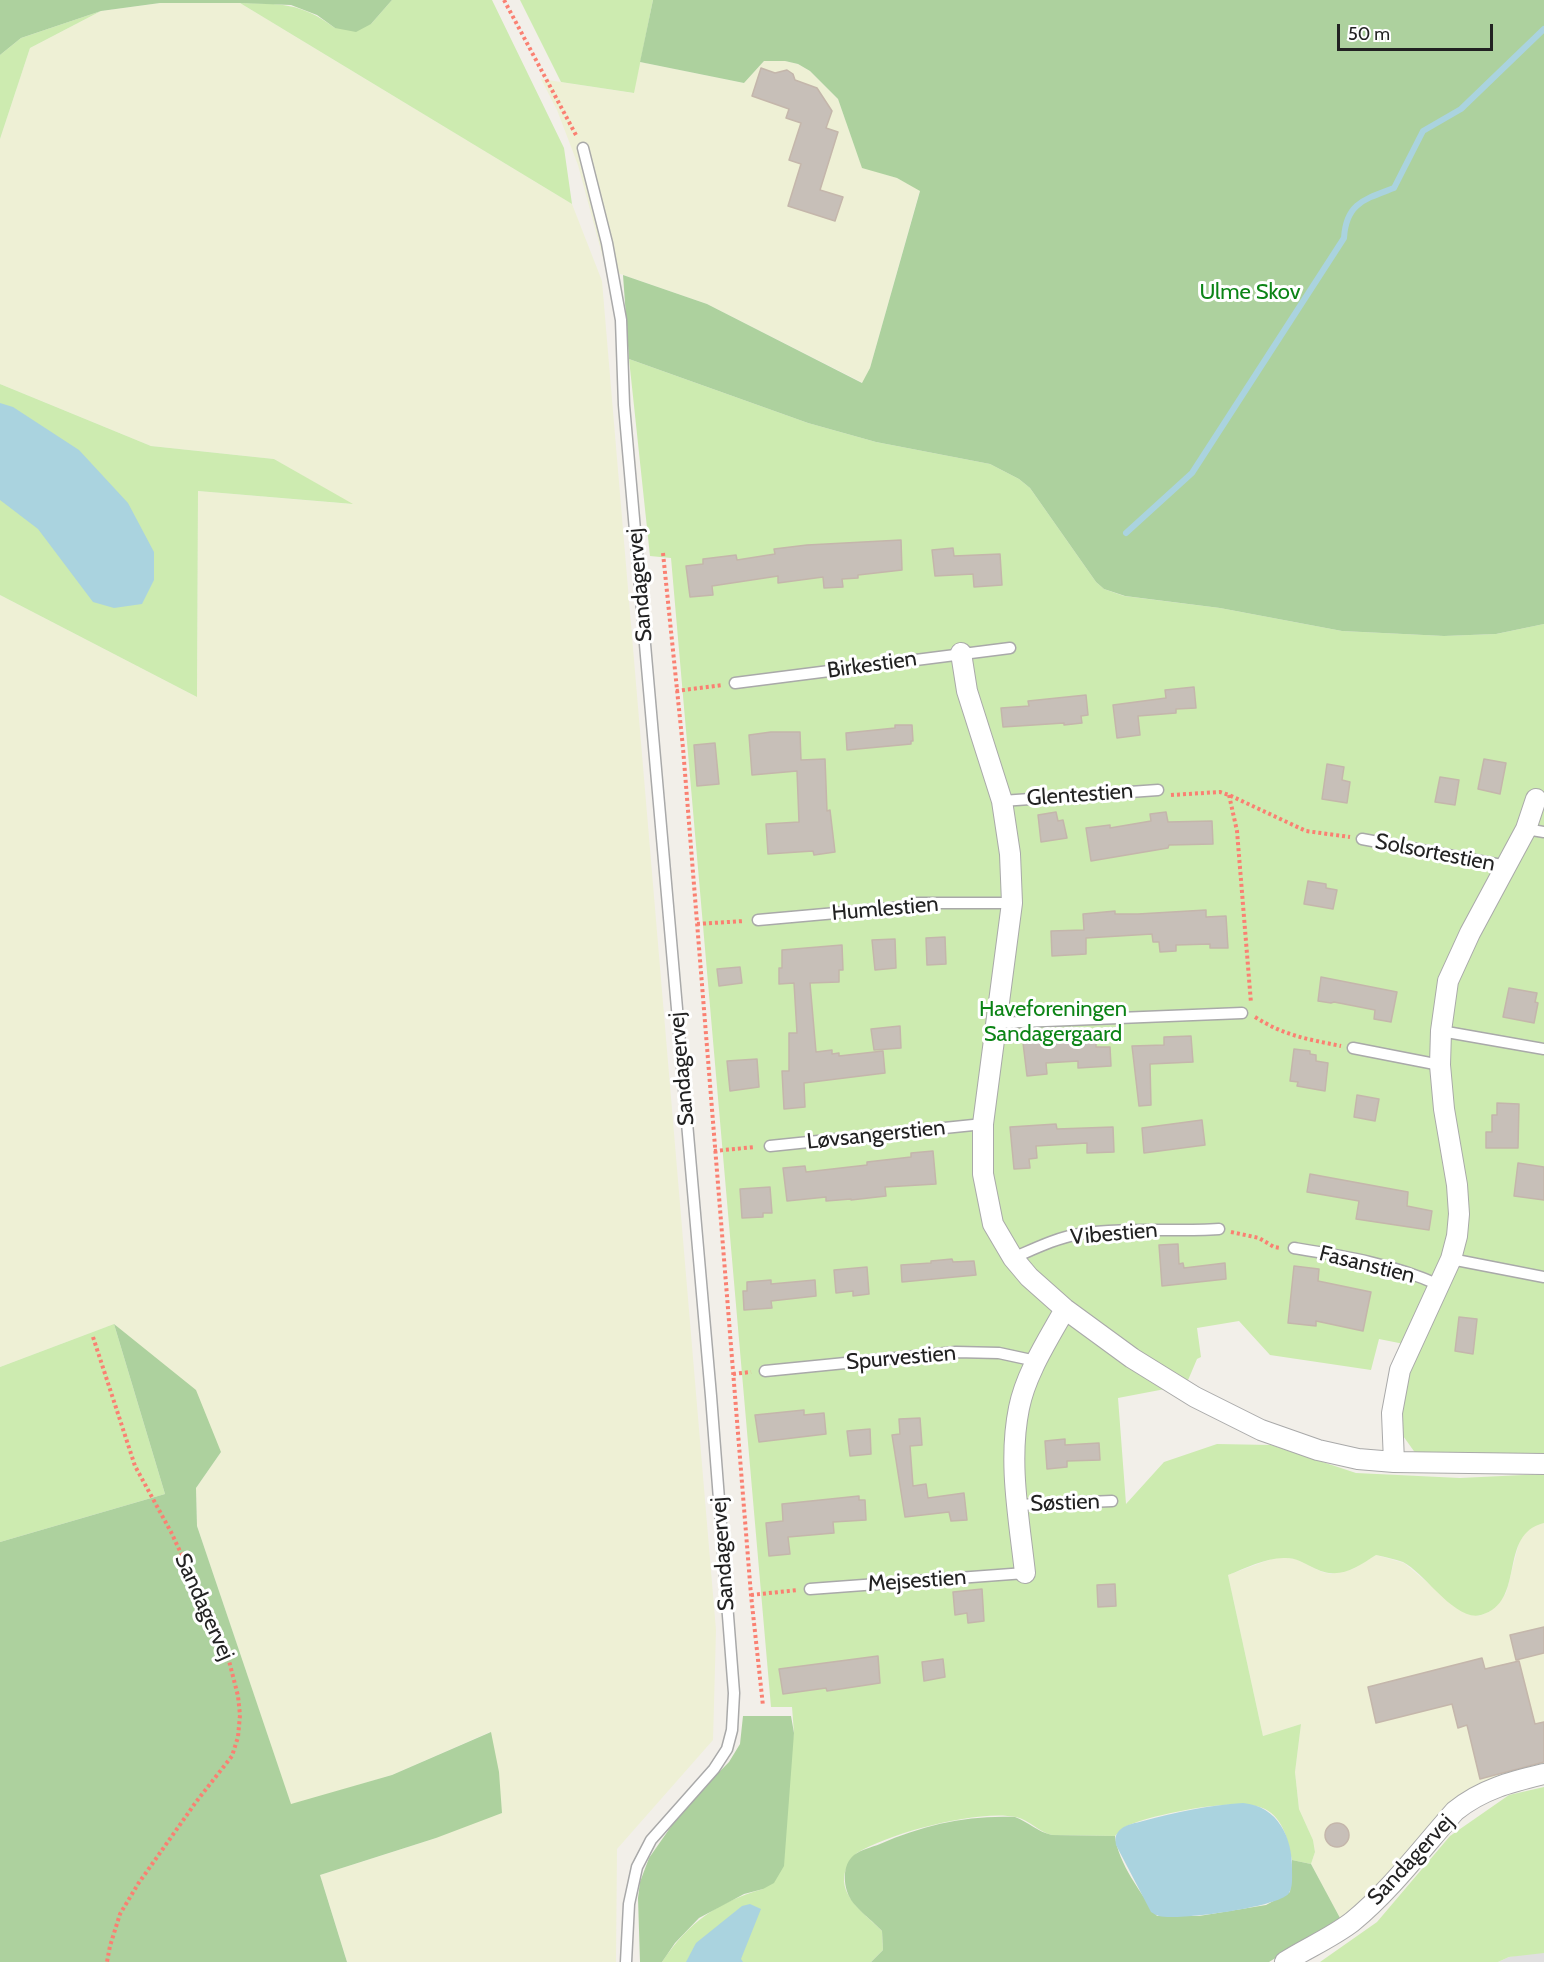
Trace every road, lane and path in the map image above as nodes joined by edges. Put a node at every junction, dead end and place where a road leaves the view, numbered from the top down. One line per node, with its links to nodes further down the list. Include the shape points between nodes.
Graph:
1 (504, 0): 2 (path)
2 (583, 148): 47 (lane, Sandagervej, via 621,320 625,416 734,1693 727,1749 651,1840 637,1867 629,1904)
3 (663, 553): 7 (path)
4 (1010, 648): 5 (lane, Birkestien)
5 (961, 653): 6 (lane, Birkestien); 11 (street, via 967,691)
6 (735, 683): 7 (path)
7 (676, 691): 17 (path)
8 (1158, 790): 9 (path, via 1158,795); 11 (lane, Glentestien)
9 (1229, 795): 13 (path, via 1306,831); 21 (path, via 1237,831 1252,1015 1293,1036)
10 (1536, 799): 12 (street)
11 (1002, 801): 15 (street)
12 (1535, 831): 14 (street)
13 (1362, 839): 14 (lane, Solsortestien)
14 (1507, 866): 20 (street, via 1448,981)
15 (1012, 903): 16 (lane, Humlestien, via 911,903 903,907); 19 (street)
16 (758, 920): 17 (path)
17 (697, 924): 26 (path)
18 (1242, 1013): 19 (lane)
19 (996, 1023): 24 (street)
20 (1441, 1031): 22 (lane); 23 (street)
21 (1353, 1048): 23 (lane)
22 (1544, 1049)
23 (1440, 1065): 30 (street, via 1459,1214)
24 (983, 1124): 25 (lane, Løvsangerstien); 29 (street, via 983,1174 993,1224)
25 (770, 1146): 26 (path)
26 (714, 1151): 43 (path)
27 (1219, 1229): 28 (path, via 1259,1238 1275,1247); 29 (lane, Vibestien, via 1079,1234)
28 (1294, 1248): 32 (lane, Fasanstien, via 1416,1274)
29 (1013, 1258): 33 (street)
30 (1451, 1259): 31 (lane); 32 (street)
31 (1544, 1277)
32 (1439, 1285): 37 (street, via 1400,1370 1392,1413)
33 (1065, 1309): 35 (street); 37 (street, via 1132,1358 1195,1397 1261,1430 1358,1460)
34 (93, 1336): 46 (path, Sandagervej, via 135,1466 167,1523 226,1649 240,1715 232,1756 138,1884 120,1914)
35 (1036, 1361): 36 (lane, Spurvestien, via 999,1353 956,1352); 40 (street, via 1019,1407 1013,1456)
36 (765, 1371)
37 (1394, 1462): 38 (street)
38 (1544, 1464)
39 (1112, 1501): 40 (lane, Søstien)
40 (1017, 1505): 41 (street)
41 (1025, 1573): 42 (lane, Mejsestien)
42 (810, 1589): 43 (path)
43 (751, 1595): 44 (path)
44 (763, 1706)
45 (1544, 1774): 48 (street, Sandagervej, via 1501,1784 1465,1803 1383,1893 1352,1921)
46 (107, 1962)
47 (626, 1962)
48 (1285, 1962)

